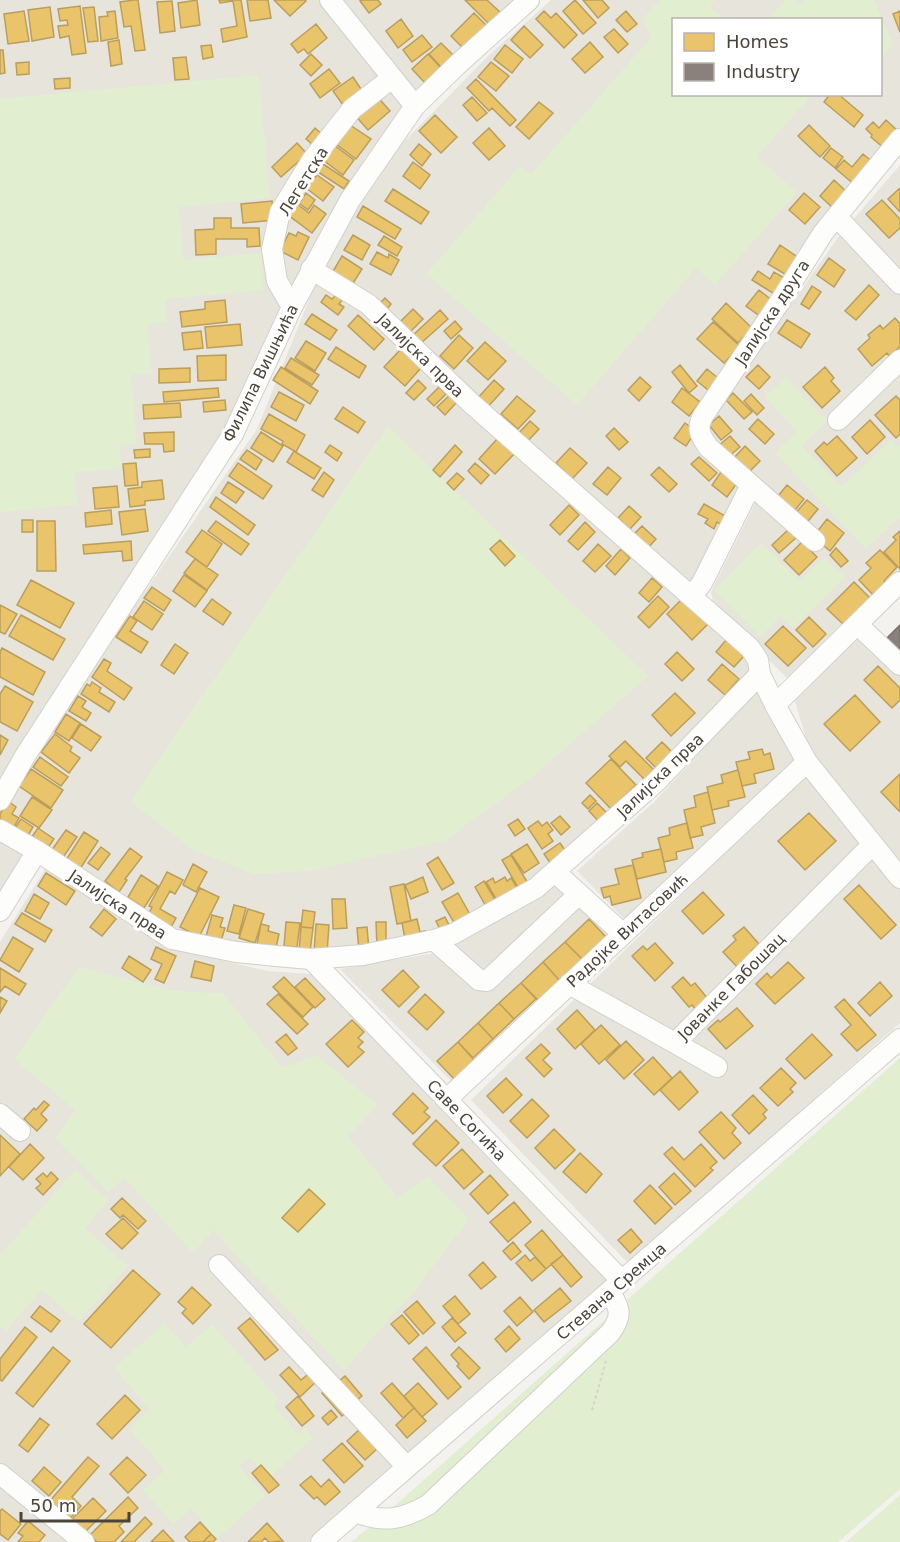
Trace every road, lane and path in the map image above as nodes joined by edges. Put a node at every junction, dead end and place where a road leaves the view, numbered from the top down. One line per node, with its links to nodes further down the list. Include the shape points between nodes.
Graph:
1 (330, 0): 3 (street)
2 (529, 0): 4 (street, Филипа Вишњића)
3 (392, 78): 4 (street); 9 (street, Легетска, via 352,109 312,160 280,212 272,249 276,281)
4 (415, 106): 7 (street, Филипа Вишњића, via 350,200)
5 (900, 139): 6 (street, Јалијска друга)
6 (837, 217): 8 (street); 12 (street, Јалијска друга, via 699,425 708,447)
7 (311, 269): 9 (street, Филипа Вишњића); 15 (street, Јалијска прва, via 368,304 472,404)
8 (900, 284)
9 (292, 307): 21 (street, Филипа Вишњића, via 232,435)
10 (900, 360): 11 (street)
11 (838, 420)
12 (751, 485): 13 (street, Јалијска друга); 15 (street)
13 (815, 541)
14 (897, 590): 16 (street)
15 (692, 596): 18 (street, Јалијска прва, via 750,648 758,660)
16 (857, 624): 17 (street); 19 (street)
17 (900, 665)
18 (760, 674): 19 (street); 25 (street, Јалијска прва, via 656,782)
19 (775, 705): 20 (street)
20 (807, 762): 23 (street); 29 (street, Радојке Витасовић)
21 (0, 800)
22 (0, 830): 24 (street, Јалијска прва)
23 (872, 845): 26 (street); 34 (street, Јованке Габошац)
24 (37, 851): 28 (street); 31 (street, Јалијска прва, via 172,939 236,952)
25 (555, 872): 27 (street); 30 (street, Јалијска прва, via 516,901)
26 (900, 878)
27 (579, 894): 29 (street); 30 (street, via 487,981 476,978)
28 (0, 911)
29 (623, 933): 32 (street, Радојке Витасовић)
30 (434, 940): 31 (street, Јалијска прва, via 363,955)
31 (311, 959): 36 (street, Саве Согића)
32 (569, 984): 34 (street, Јованке Габошац); 36 (street, Радојке Витасовић)
33 (900, 1040): 40 (street, Стевана Сремца)
34 (675, 1043): 35 (street)
35 (717, 1067)
36 (447, 1099): 40 (street, Саве Согића)
37 (0, 1114): 38 (street)
38 (20, 1131)
39 (219, 1265): 43 (street)
40 (616, 1286): 41 (street, via 618,1318); 43 (street, Стевана Сремца)
41 (610, 1333): 42 (path); 45 (street, via 428,1505 389,1520)
42 (592, 1410)
43 (407, 1467): 45 (street, Стевана Сремца)
44 (0, 1475): 46 (street)
45 (355, 1512): 47 (street, Стевана Сремца)
46 (84, 1542)
47 (321, 1542)

